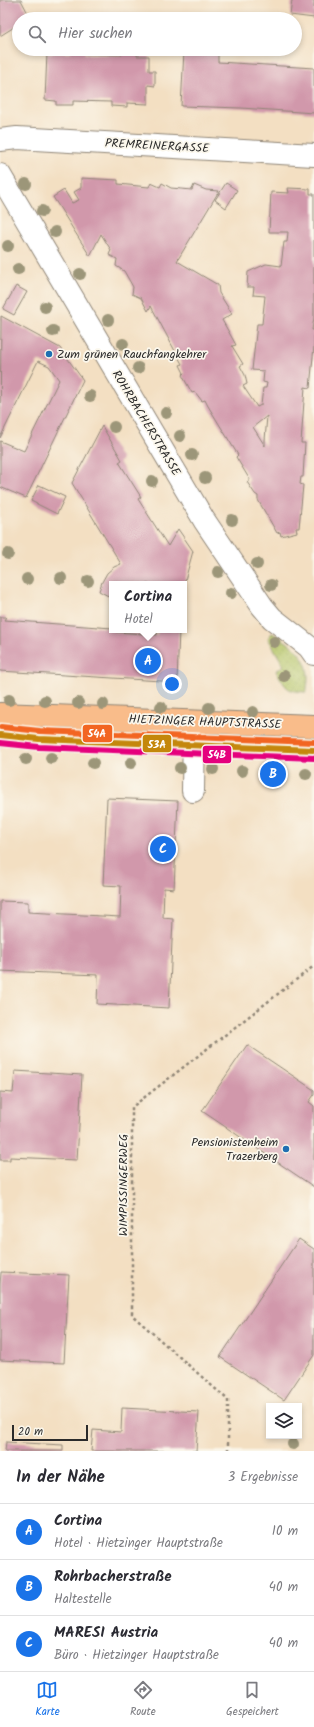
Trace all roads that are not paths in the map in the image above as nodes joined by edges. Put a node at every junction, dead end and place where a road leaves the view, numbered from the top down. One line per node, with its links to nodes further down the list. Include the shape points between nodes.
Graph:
1 (0, 140): 2 (street, PREMREINERGASSE, via 17,138)
2 (314, 154)
3 (0, 175): 4 (street, ROHRBACHERSTRASSE, via 204,520 267,612)
4 (312, 647)
5 (0, 714): 6 (main road, HIETZINGER HAUPTSTRASSE)
6 (39, 716): 7 (main road, HIETZINGER HAUPTSTRASSE); 10 (street)
7 (194, 722): 8 (main road, HIETZINGER HAUPTSTRASSE); 11 (street)
8 (314, 726)
9 (0, 735): 10 (street, HIETZINGER HAUPTSTRASSE)
10 (39, 740): 11 (street, HIETZINGER HAUPTSTRASSE)
11 (194, 745): 12 (street, HIETZINGER HAUPTSTRASSE); 13 (street)
12 (314, 750)
13 (193, 791)

